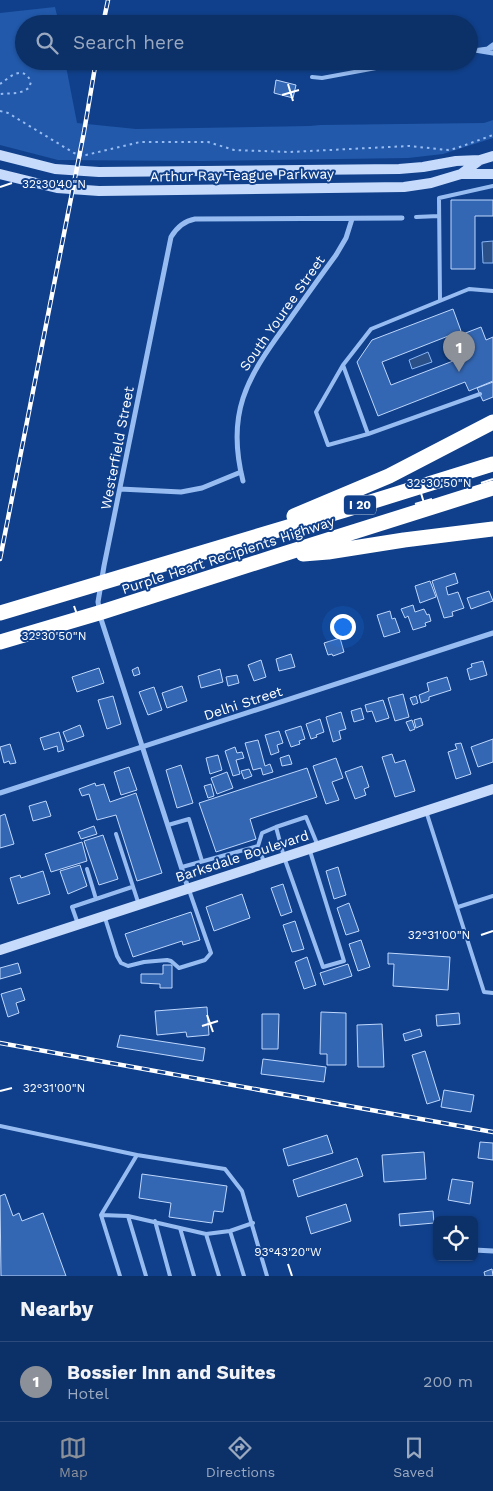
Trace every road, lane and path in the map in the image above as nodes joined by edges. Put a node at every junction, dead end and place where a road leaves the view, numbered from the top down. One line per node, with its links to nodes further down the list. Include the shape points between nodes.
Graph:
1 (492, 48): 2 (street)
2 (478, 50)
3 (365, 70): 4 (lane)
4 (312, 77)
5 (0, 84): 6 (path, via 20,73 31,82 24,92)
6 (0, 94)
7 (0, 111): 8 (path, via 82,156 140,142 208,142 234,150 409,146 448,150)
8 (493, 135)
9 (0, 156): 11 (street, Arthur Ray Teague Parkway, via 55,169 99,172 399,169 456,160)
10 (493, 156): 11 (street, Arthur Ray Teague Parkway)
11 (480, 160): 13 (street, Arthur Ray Teague Parkway)
12 (0, 174): 13 (street, Arthur Ray Teague Parkway, via 57,188 99,191 404,187)
13 (461, 174): 14 (street)
14 (493, 174)
15 (493, 186): 16 (lane, via 439,198)
16 (439, 216): 17 (lane); 21 (lane)
17 (416, 217)
18 (402, 218): 19 (street, Westerfield Street)
19 (352, 219): 27 (street, South Youree Street, via 336,255 250,378 237,426); 30 (street, Westerfield Street, via 196,219 177,228 171,237)
20 (493, 291): 21 (lane, via 470,289)
21 (440, 300): 22 (lane, via 371,329)
22 (343, 365): 25 (lane); 25 (lane, via 316,412 328,445)
23 (480, 394): 25 (lane)
24 (493, 422): 32 (highway, via 389,476)
25 (368, 434)
26 (493, 464): 32 (highway, Purple Heart Recipients Highway / I 20)
27 (241, 472): 28 (street, South Youree Street); 30 (street, via 202,488 182,492)
28 (243, 481)
29 (493, 488): 33 (highway, Purple Heart Recipients Highway / I 20)
30 (120, 489): 37 (street, Westerfield Street, via 98,607)
31 (493, 529): 33 (highway)
32 (226, 544): 34 (highway, Purple Heart Recipients Highway / I 20)
33 (277, 556): 36 (highway, Purple Heart Recipients Highway / I 20)
34 (0, 612)
35 (493, 633): 37 (street, Delhi Street)
36 (0, 642)
37 (142, 747): 39 (street, Delhi Street); 41 (street, Westerfield Street)
38 (493, 789): 40 (street, Barksdale Boulevard)
39 (0, 793)
40 (426, 811): 45 (street, Barksdale Boulevard); 56 (lane)
41 (168, 825): 47 (lane, via 189,819); 49 (street, Westerfield Street)
42 (276, 827): 44 (lane, via 262,833); 45 (lane, via 306,817); 46 (lane)
43 (116, 834): 51 (lane)
44 (258, 846): 47 (lane); 48 (lane)
45 (314, 847): 46 (street, Barksdale Boulevard); 46 (lane, via 344,961 323,967)
46 (284, 857): 48 (street, Barksdale Boulevard)
47 (202, 862): 49 (lane)
48 (264, 864): 52 (street, Barksdale Boulevard)
49 (182, 867): 52 (street, Westerfield Street)
50 (87, 869): 54 (lane)
51 (132, 887): 54 (lane); 55 (lane)
52 (188, 888): 55 (street, Barksdale Boulevard); 57 (lane, via 211,954 205,960 179,968 167,960 128,966 121,963)
53 (493, 896): 56 (lane)
54 (96, 899): 58 (lane, via 72,907)
55 (139, 904): 57 (street, Barksdale Boulevard)
56 (458, 907): 60 (lane, via 484,992)
57 (104, 916): 58 (street, Barksdale Boulevard)
58 (78, 924): 59 (street, Barksdale Boulevard)
59 (0, 950)
60 (493, 993)
61 (0, 1126): 62 (lane)
62 (137, 1155): 63 (lane); 66 (lane, via 225,1169 242,1190)
63 (101, 1215): 64 (lane); 72 (lane)
64 (128, 1216): 65 (lane); 73 (lane)
65 (154, 1221): 67 (lane); 74 (lane)
66 (252, 1223): 68 (lane); 78 (lane)
67 (180, 1228): 69 (lane); 75 (lane)
68 (230, 1231): 69 (lane); 77 (lane)
69 (206, 1234): 76 (lane)
70 (478, 1250): 71 (street)
71 (493, 1252)
72 (120, 1276)
73 (146, 1276)
74 (170, 1276)
75 (194, 1276)
76 (219, 1276)
77 (244, 1276)
78 (267, 1276)

